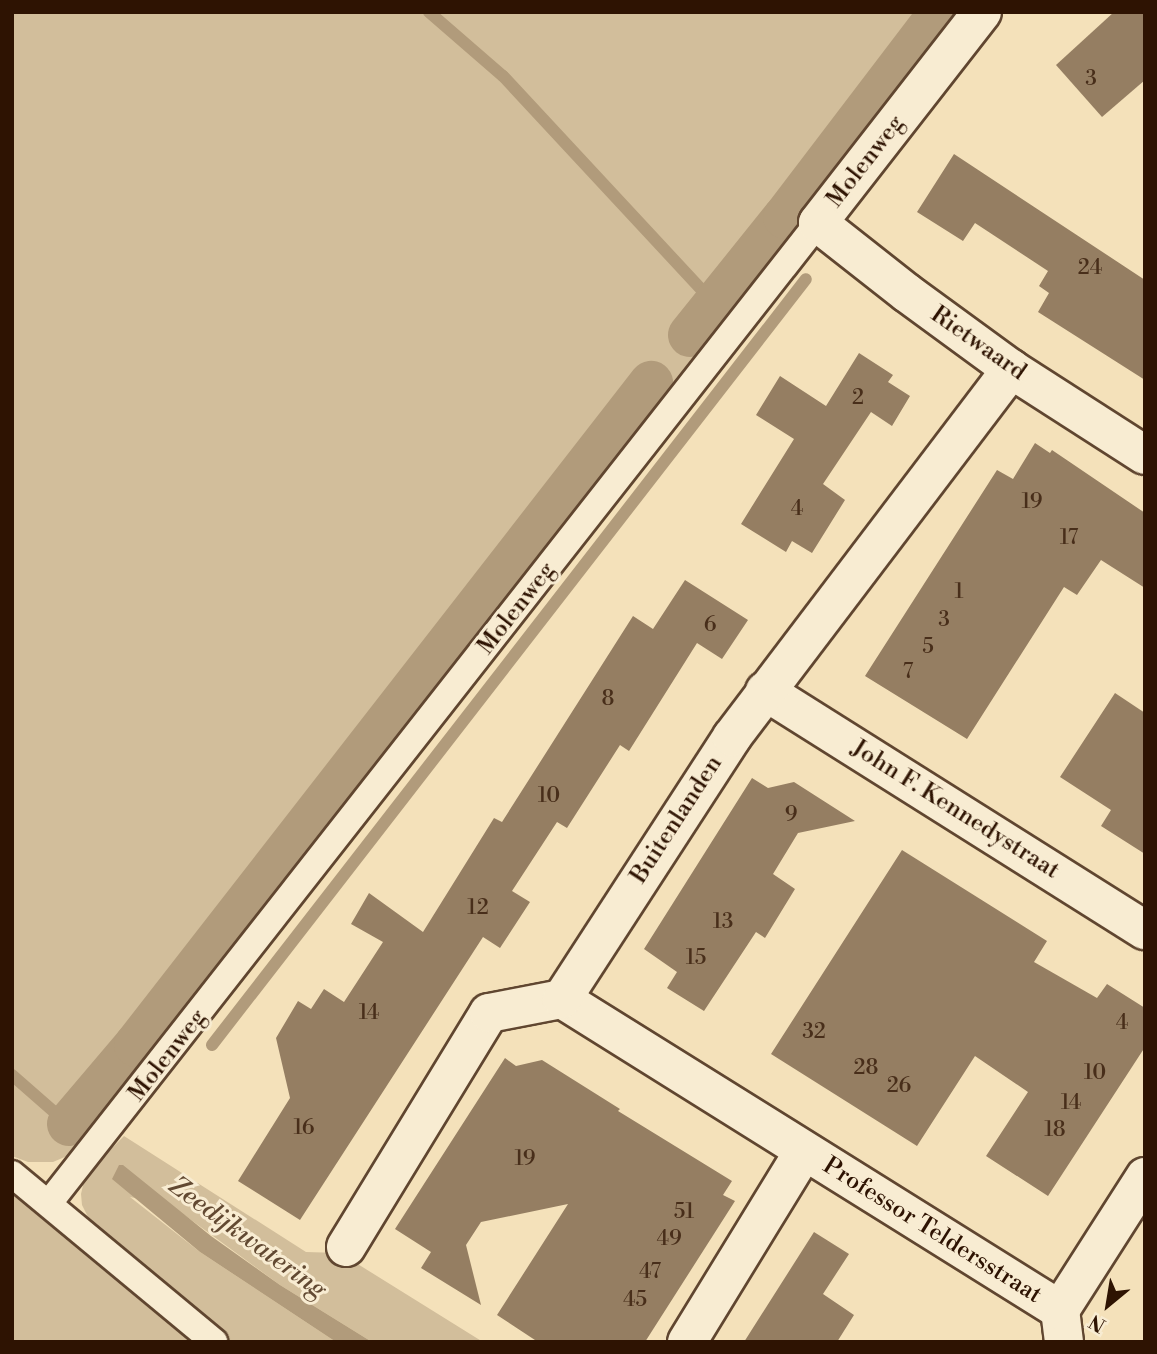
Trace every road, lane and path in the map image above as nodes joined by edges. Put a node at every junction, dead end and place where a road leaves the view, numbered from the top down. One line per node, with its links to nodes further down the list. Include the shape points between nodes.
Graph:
1 (982, 12): 2 (street, Molenweg)
2 (818, 223): 3 (street, Rietwaard); 11 (lane, Molenweg)
3 (1011, 369): 4 (street, Rietwaard); 5 (street, Buitenlanden)
4 (1145, 455)
5 (765, 691): 6 (street, John F. Kennedystraat); 7 (street, Buitenlanden, via 670,828)
6 (1145, 930)
7 (562, 999): 8 (street, Professor Teldersstraat); 12 (street, via 489,1013)
8 (804, 1151): 13 (street, Professor Teldersstraat); 15 (street, Professor Teldersstraat)
9 (12, 1174): 11 (lane)
10 (1145, 1177): 13 (street, Professor Teldersstraat)
11 (49, 1203): 14 (lane)
12 (346, 1247)
13 (1062, 1326)
14 (214, 1342)
15 (687, 1342)

